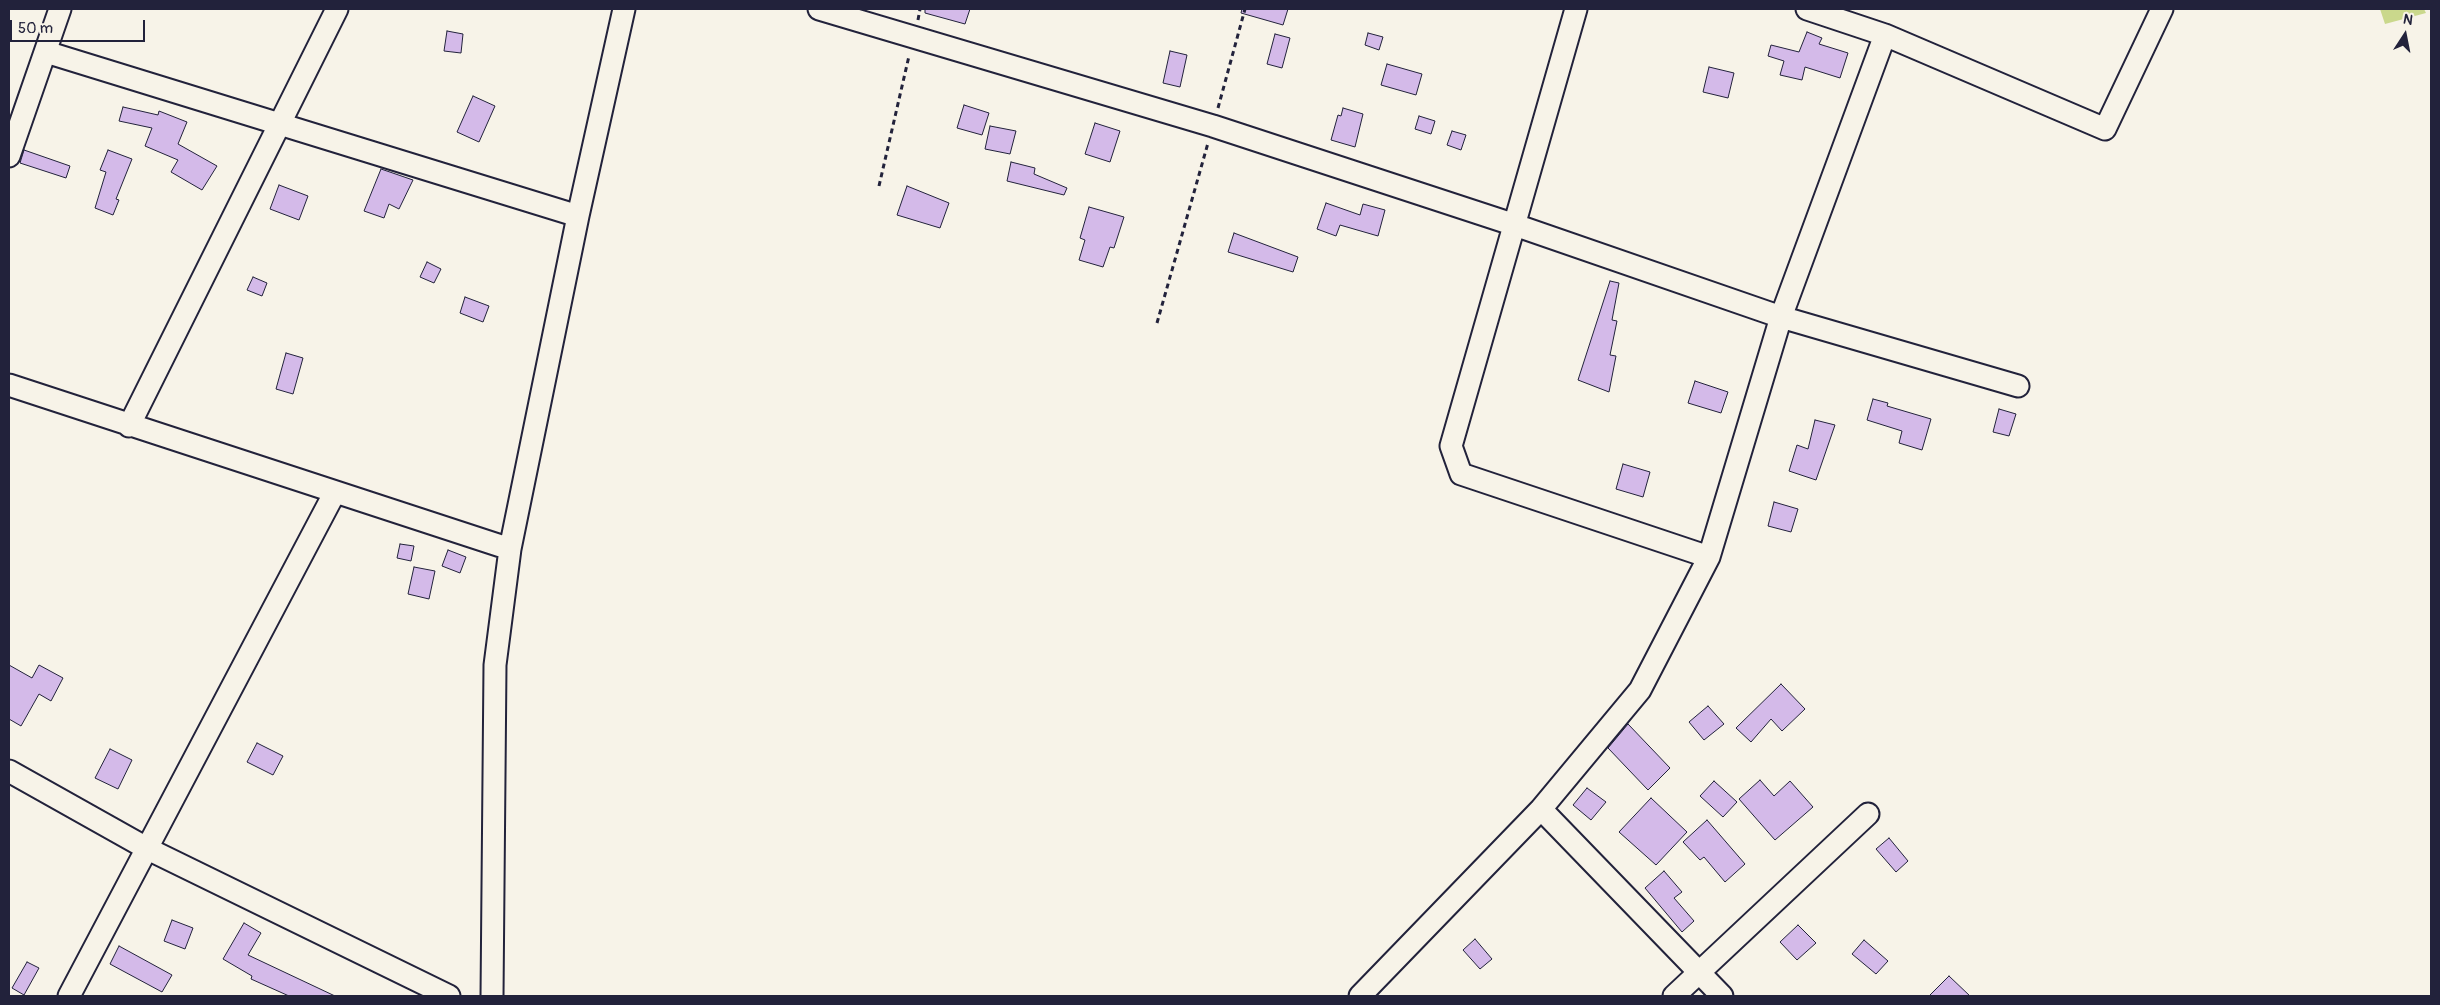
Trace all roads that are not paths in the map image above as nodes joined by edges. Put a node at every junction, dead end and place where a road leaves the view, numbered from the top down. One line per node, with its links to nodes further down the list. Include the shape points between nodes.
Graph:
1 (60, 9): 9 (street)
2 (337, 9): 10 (street)
3 (624, 9): 12 (street)
4 (819, 9): 13 (street, via 1213,126)
5 (1576, 9): 13 (street)
6 (1807, 9): 8 (street)
7 (2162, 9): 8 (street, via 2105,129)
8 (1885, 35): 14 (street)
9 (46, 52): 10 (street); 11 (street)
10 (280, 124): 12 (street); 17 (street)
11 (9, 156)
12 (578, 216): 19 (street)
13 (1515, 225): 14 (street); 20 (street, via 1451,446 1462,474)
14 (1781, 317): 16 (street); 20 (street)
15 (9, 385): 17 (street)
16 (2018, 386)
17 (129, 426): 18 (street)
18 (335, 492): 19 (street); 24 (street)
19 (510, 549): 28 (street, via 495,665)
20 (1709, 557): 22 (street, via 1640,690)
21 (9, 771): 24 (street)
22 (1541, 809): 25 (street); 29 (street)
23 (1868, 814): 25 (street)
24 (148, 849): 26 (street); 27 (street)
25 (1698, 973): 30 (street); 31 (street)
26 (69, 996)
27 (449, 996)
28 (492, 996)
29 (1360, 996)
30 (1674, 996)
31 (1722, 996)

